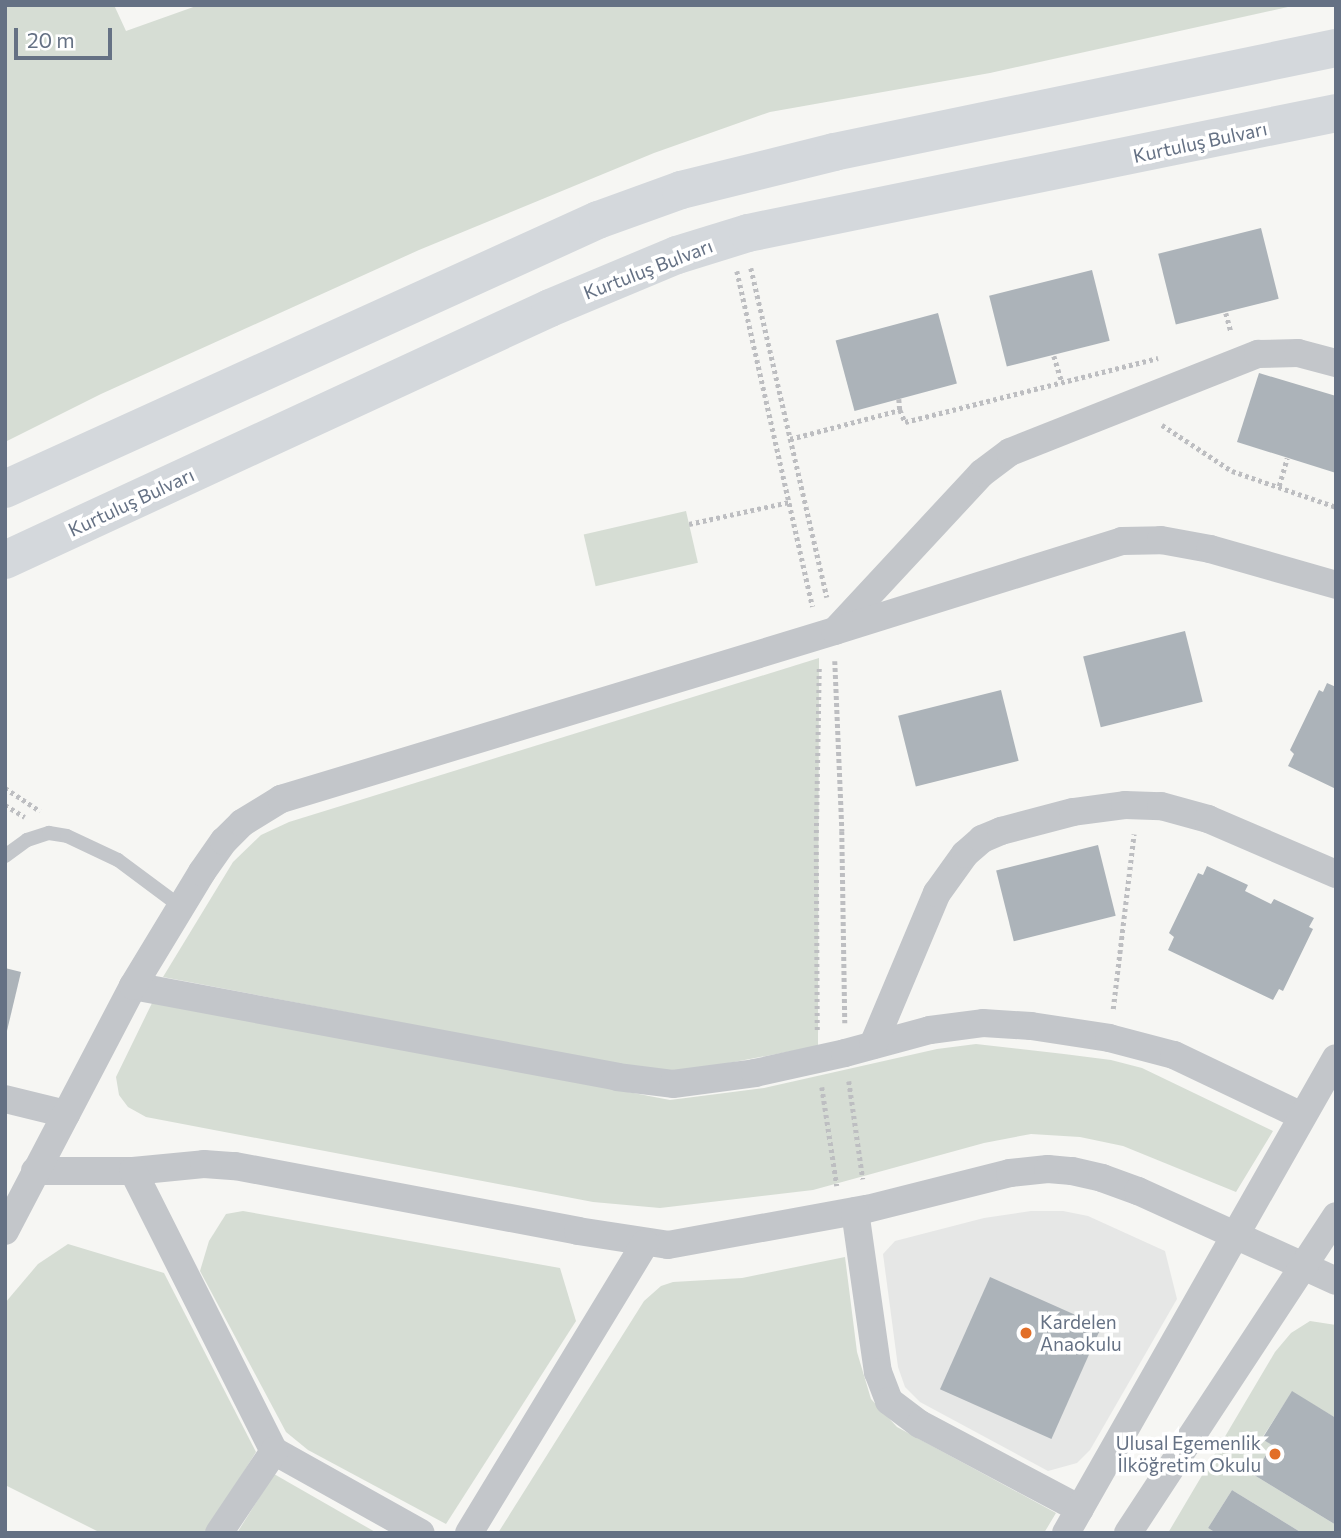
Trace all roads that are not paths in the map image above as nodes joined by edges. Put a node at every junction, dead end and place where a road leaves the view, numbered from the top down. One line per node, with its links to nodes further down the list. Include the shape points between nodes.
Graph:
1 (1336, 48): 4 (highway, via 834,152 681,190 598,220)
2 (1336, 113): 5 (highway, Kurtuluş Bulvarı, via 748,233 677,255 550,308)
3 (1336, 363): 7 (street, via 1298,353 1258,354 1010,452 982,473)
4 (5, 489)
5 (5, 560)
6 (1336, 585): 7 (street, via 1210,549 1140,538)
7 (835, 631): 10 (street, via 281,799 261,808 224,841)
8 (5, 856): 10 (lane, via 27,840 49,833 67,836 118,860)
9 (1336, 874): 12 (street, via 1185,810 1138,805 1073,812 1001,831 965,854 937,893)
10 (181, 907): 11 (street)
11 (133, 986): 12 (street, via 646,1083 701,1082); 15 (street)
12 (873, 1045): 16 (street, via 930,1030 983,1023 1109,1038 1174,1055)
13 (1336, 1058): 16 (street)
14 (5, 1099): 15 (street)
15 (66, 1114): 17 (street)
16 (1302, 1116): 22 (street)
17 (35, 1171): 18 (street); 21 (street)
18 (133, 1171): 23 (street, via 234,1166); 26 (street)
19 (854, 1212): 22 (street, via 1010,1173 1048,1169 1102,1178); 23 (street, via 686,1243); 27 (street, via 878,1372 889,1401)
20 (1336, 1216): 24 (street)
21 (5, 1231)
22 (1235, 1236): 24 (street); 27 (street)
23 (645, 1243): 30 (street)
24 (1303, 1267): 25 (street); 31 (street)
25 (1336, 1281)
26 (274, 1451): 28 (street); 29 (street)
27 (1073, 1521)
28 (219, 1533)
29 (421, 1533)
30 (469, 1533)
31 (1128, 1533)

